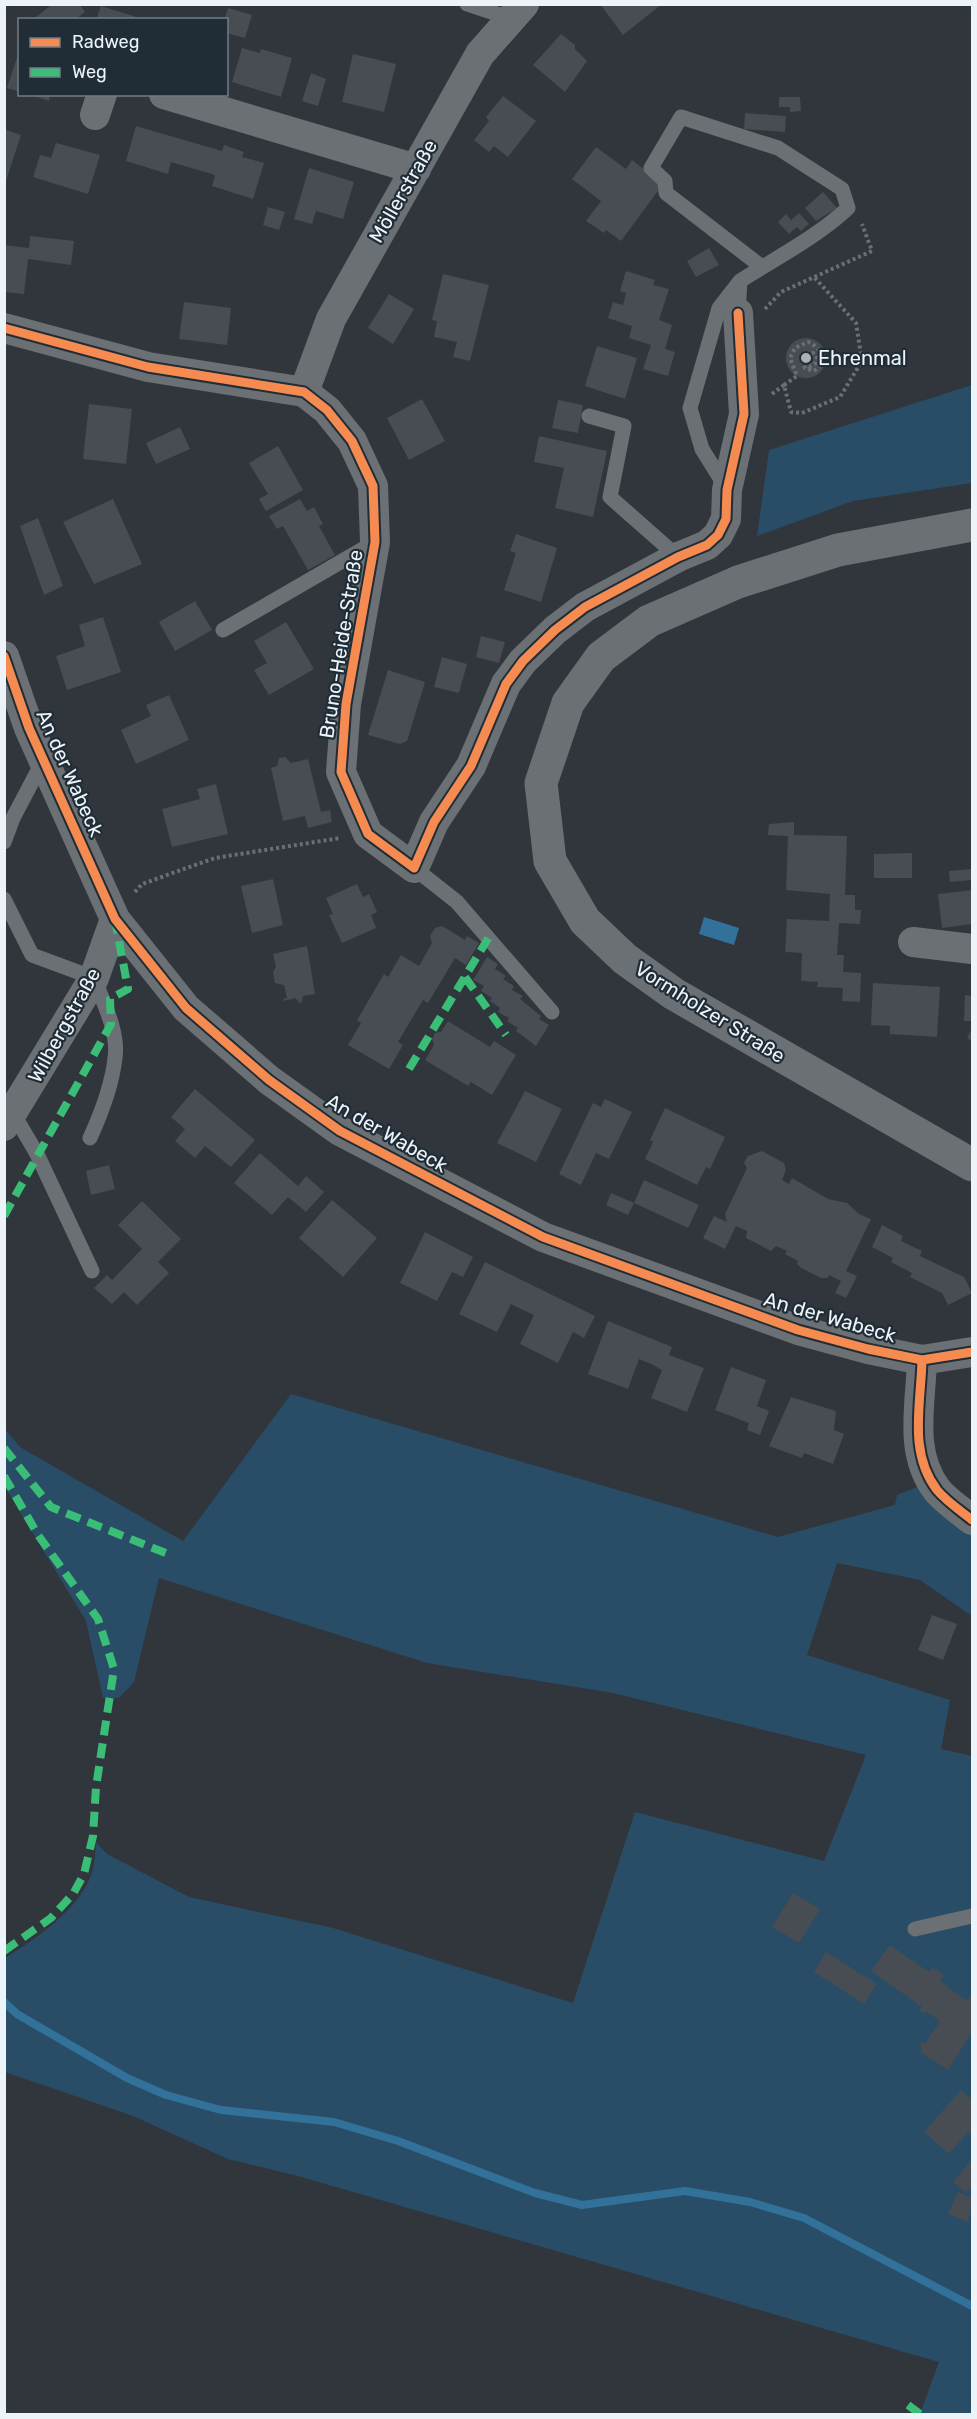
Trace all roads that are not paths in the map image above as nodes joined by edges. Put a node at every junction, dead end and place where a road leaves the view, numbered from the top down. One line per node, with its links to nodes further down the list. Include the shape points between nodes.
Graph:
1 (467, 4): 2 (lane)
2 (517, 11): 4 (street, Möllerstraße, via 480,54)
3 (171, 96): 4 (street)
4 (416, 169): 9 (street, Möllerstraße, via 331,319)
5 (762, 267): 5 (lane, via 833,222 848,208 842,189 778,148 681,117 651,168 664,181 666,193); 6 (lane)
6 (740, 281): 7 (lane); 11 (lane, via 719,308 690,408 702,449)
7 (739, 323): 11 (street, via 744,414)
8 (4, 328): 9 (street, Bruno-Heide-Straße, via 148,367)
9 (304, 392): 13 (street, Bruno-Heide-Straße, via 327,410 356,450 373,486)
10 (589, 416): 14 (lane, via 624,426 610,497)
11 (727, 489): 14 (street, via 726,519 718,535)
12 (972, 525): 28 (main road, Vormholzer Straße, via 838,550 738,582 649,621 600,657 568,703 541,783 550,861 585,921 625,959 674,994)
13 (375, 542): 15 (lane); 19 (street, Bruno-Heide-Straße, via 346,704 341,772 368,834)
14 (678, 557): 19 (street, via 585,607 523,661 506,684 471,766 434,822)
15 (223, 630)
16 (4, 656): 17 (street, An der Wabeck)
17 (43, 761): 18 (lane); 21 (street, An der Wabeck)
18 (4, 842)
19 (414, 868): 25 (lane, via 457,902)
20 (4, 899): 24 (lane, via 32,955)
21 (115, 919): 24 (street, Wilbergstraße); 31 (street, An der Wabeck, via 186,1008 269,1080 339,1131 543,1237 798,1330)
22 (913, 942): 23 (street)
23 (972, 949)
24 (94, 978): 26 (street, Wilbergstraße); 27 (lane, via 111,1024 116,1057 101,1114)
25 (552, 1012)
26 (9, 1120): 29 (lane, via 37,1154)
27 (90, 1138)
28 (972, 1165)
29 (92, 1271)
30 (972, 1352): 31 (street, An der Wabeck)
31 (922, 1360): 32 (street, via 917,1431 923,1464 938,1490)
32 (972, 1520)
33 (972, 1916): 34 (lane)
34 (915, 1929)

